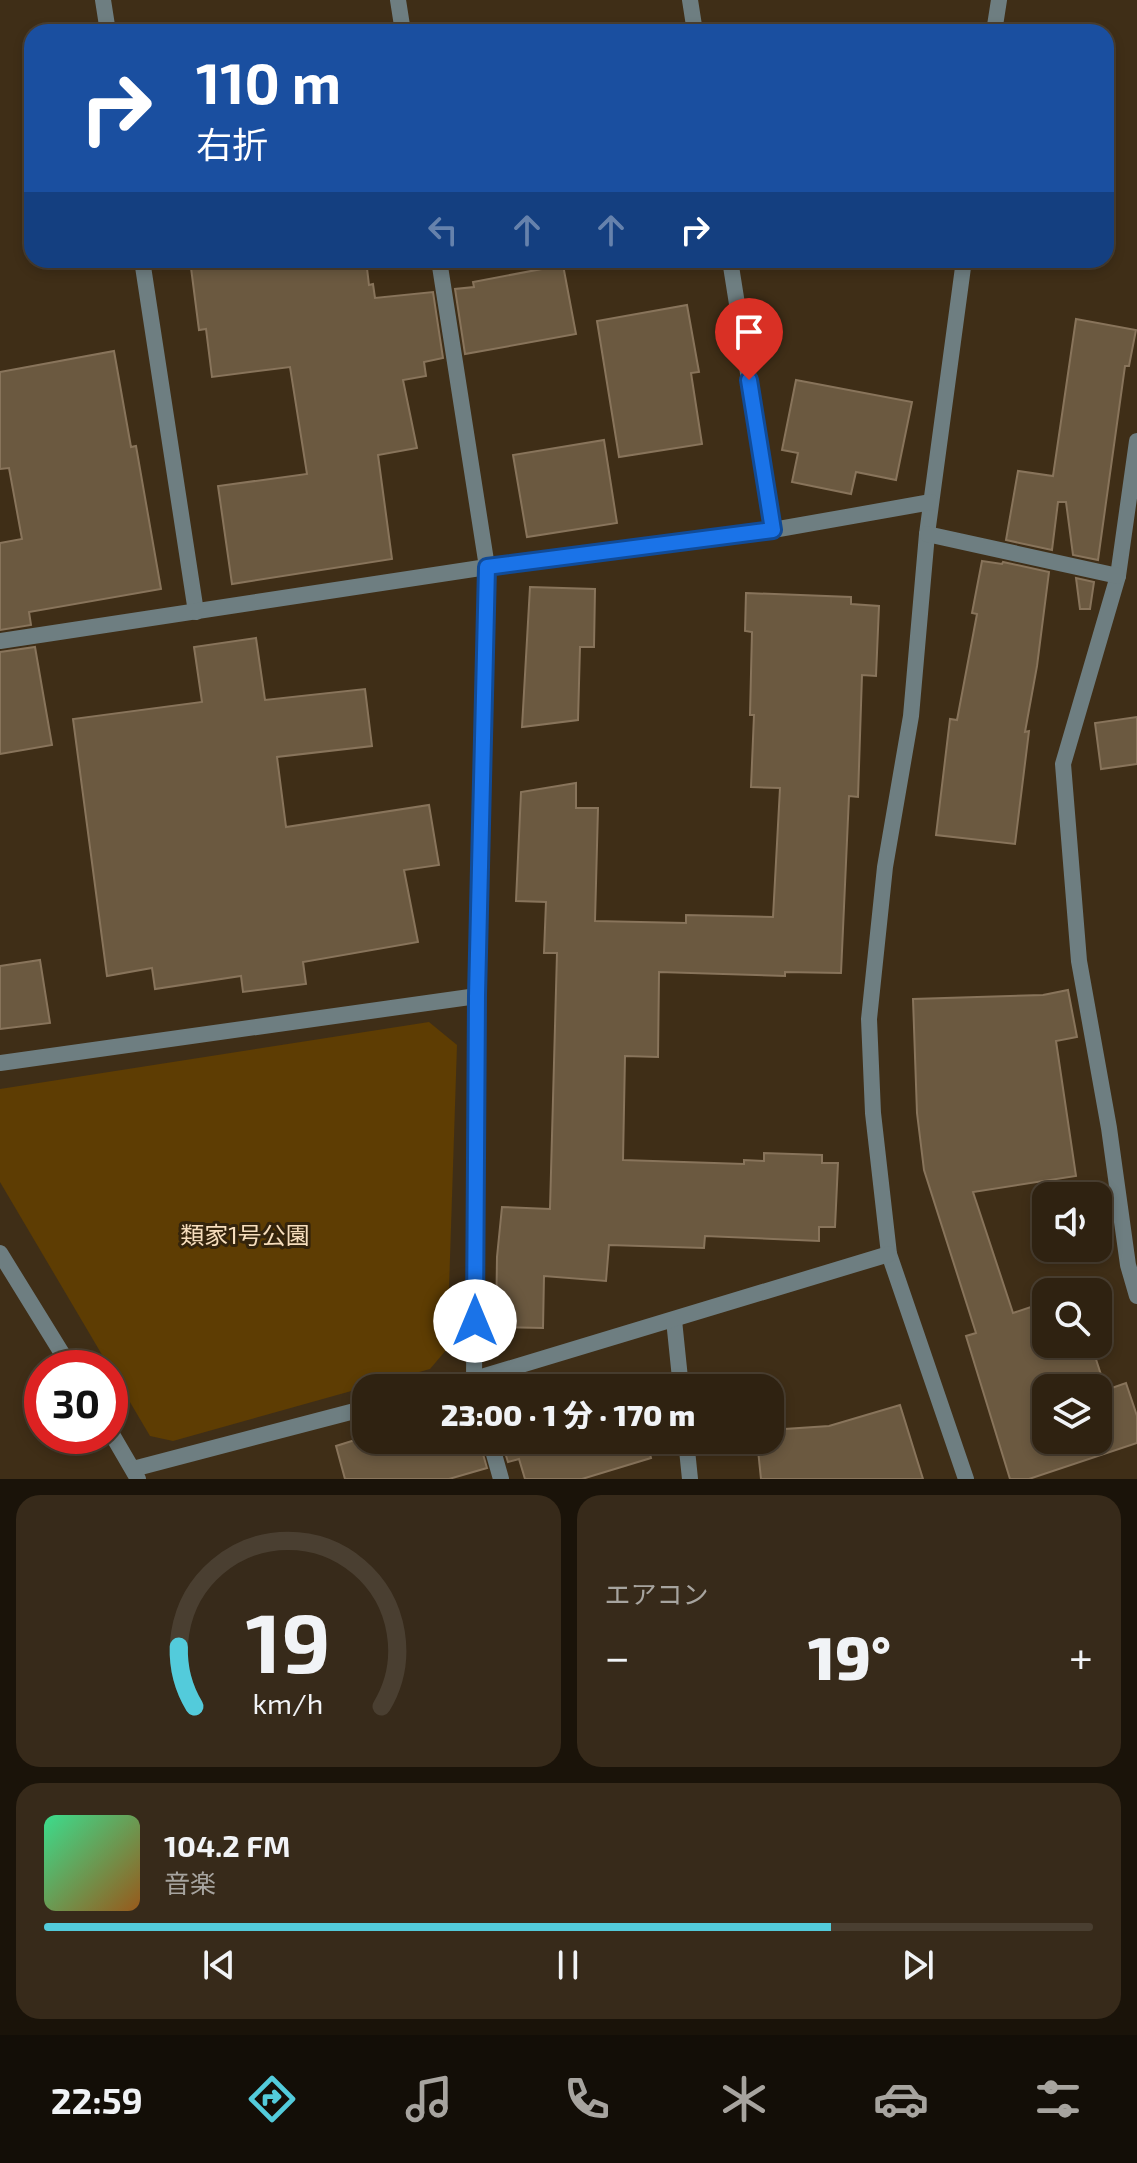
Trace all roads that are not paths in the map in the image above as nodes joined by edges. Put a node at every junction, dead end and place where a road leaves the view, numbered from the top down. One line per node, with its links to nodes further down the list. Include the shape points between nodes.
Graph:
1 (103, 0): 5 (street)
2 (398, 0): 6 (street)
3 (690, 0): 7 (street)
4 (999, 0): 8 (street)
5 (107, 24)
6 (402, 24)
7 (694, 24)
8 (995, 24)
9 (143, 268): 19 (street)
10 (440, 268): 17 (street)
11 (731, 268): 15 (street)
12 (963, 268): 14 (street)
13 (1137, 441): 18 (street)
14 (931, 502): 15 (street); 16 (street)
15 (773, 530): 17 (street)
16 (927, 534): 18 (street); 24 (street, via 911,716 885,867 869,1019)
17 (487, 567): 19 (street); 21 (street)
18 (1118, 576): 25 (street, via 1063,764 1079,961)
19 (196, 612): 20 (street)
20 (0, 641)
21 (477, 996): 22 (street); 28 (street)
22 (0, 1063)
23 (0, 1253): 27 (street)
24 (889, 1254): 26 (street); 38 (street)
25 (1137, 1296)
26 (674, 1320): 29 (street); 30 (street)
27 (60, 1350)
28 (475, 1374)
29 (506, 1374)
30 (680, 1374)
31 (352, 1412): 35 (street)
32 (124, 1454): 35 (street)
33 (494, 1454): 36 (street)
34 (687, 1454): 37 (street)
35 (136, 1474)
36 (501, 1479)
37 (690, 1479)
38 (966, 1479)

